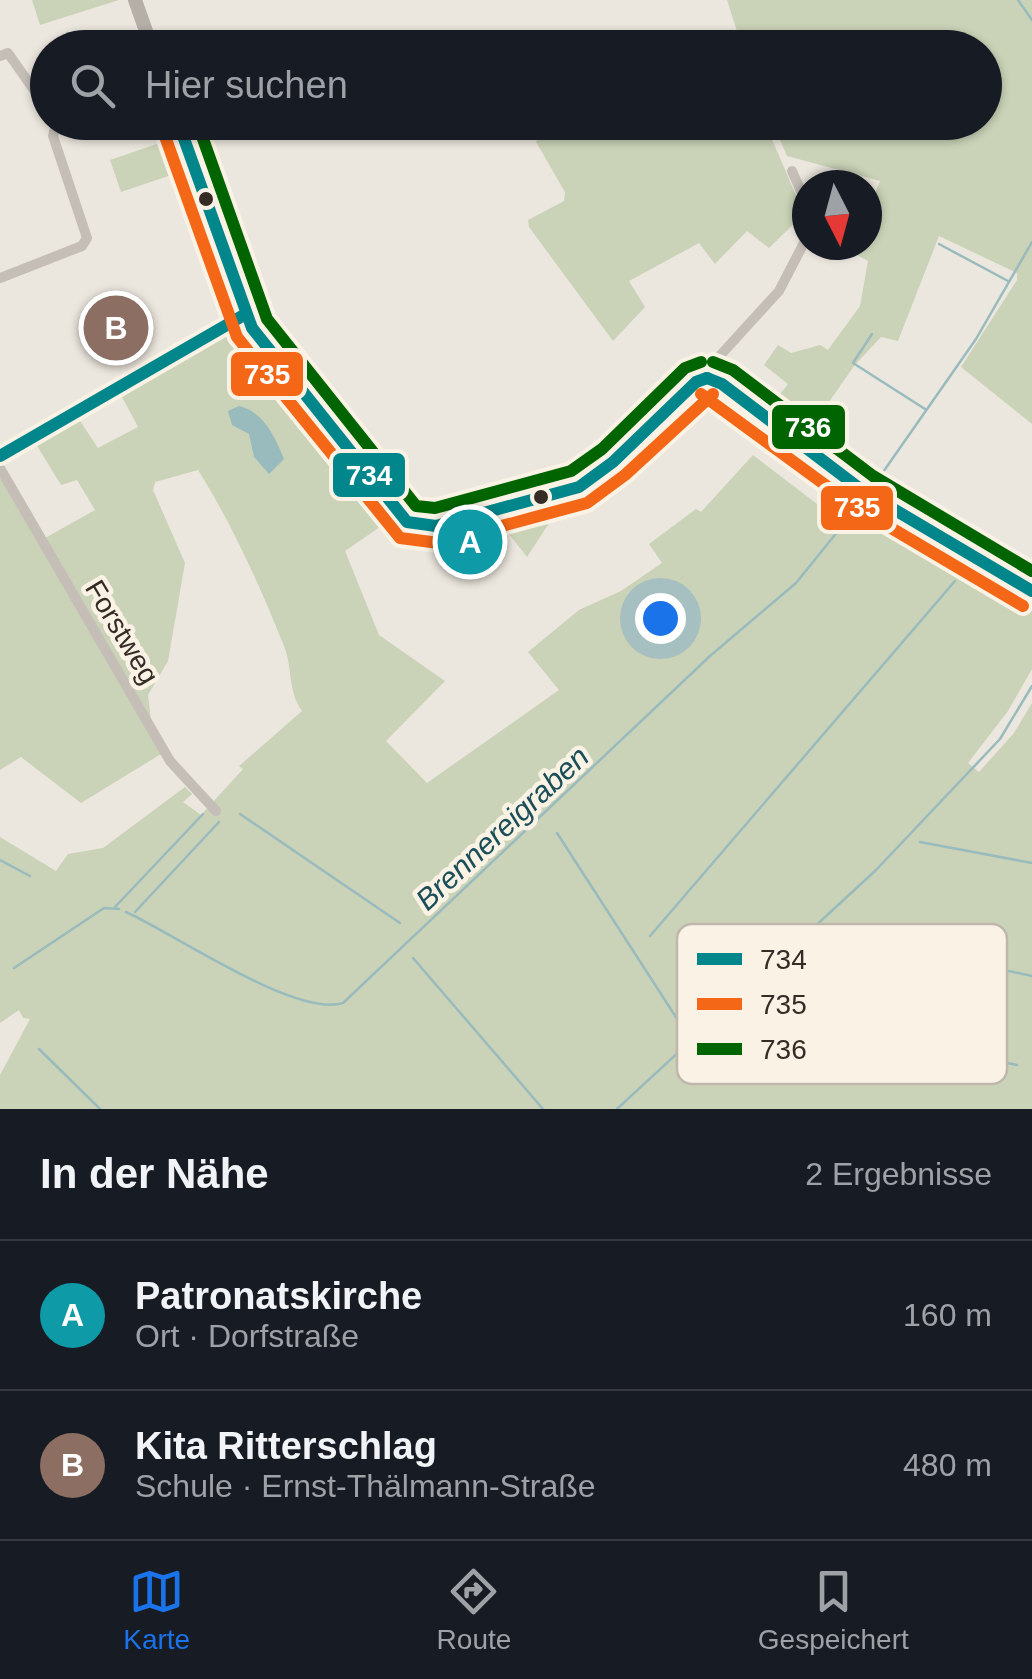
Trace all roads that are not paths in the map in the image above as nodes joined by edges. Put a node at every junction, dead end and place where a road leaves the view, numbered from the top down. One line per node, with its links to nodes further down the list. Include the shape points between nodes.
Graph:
1 (135, 0): 2 (street)
2 (146, 30)
3 (0, 56): 4 (street, via 8,54)
4 (30, 85)
5 (54, 140): 8 (street, via 87,238 82,246)
6 (184, 140): 9 (street)
7 (794, 260): 10 (street)
8 (0, 278)
9 (244, 315): 10 (street, via 396,513 416,525 494,513 580,486); 11 (street)
10 (707, 378): 13 (street, via 863,491)
11 (0, 456)
12 (0, 468): 14 (street, Forstweg, via 170,761)
13 (1032, 590)
14 (216, 811)

